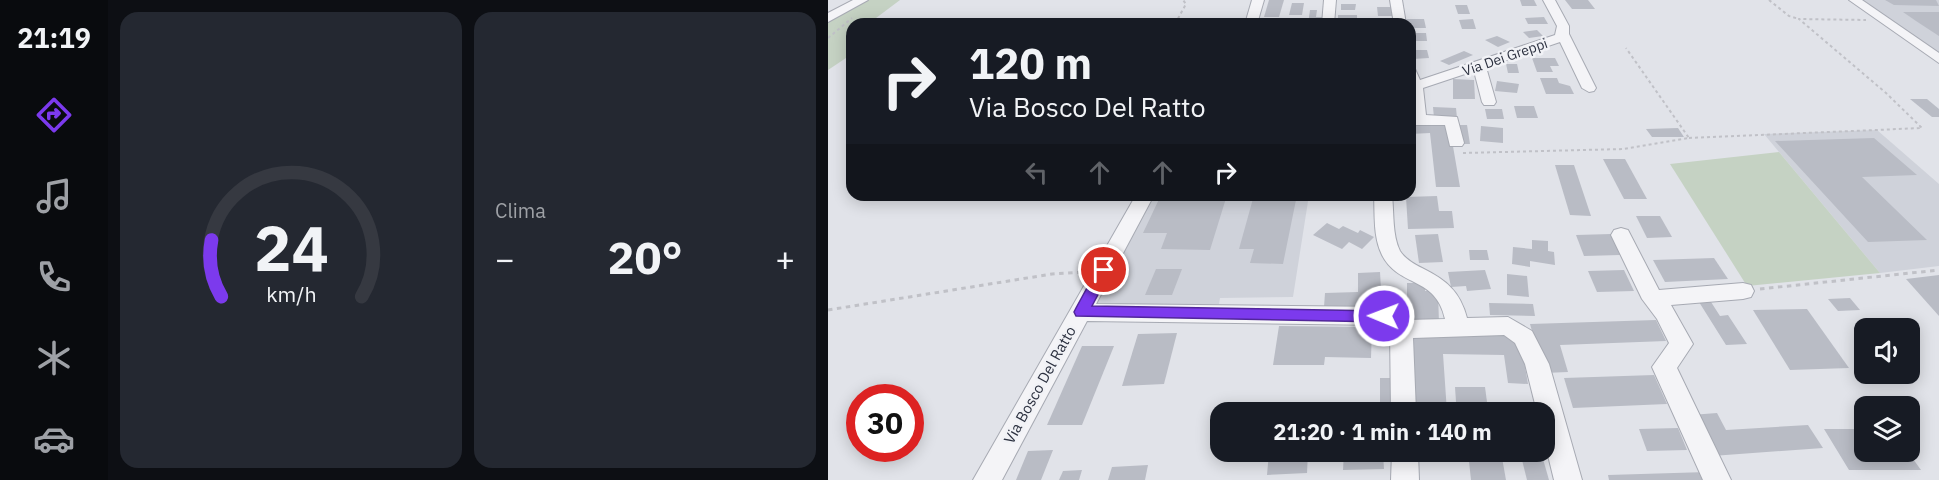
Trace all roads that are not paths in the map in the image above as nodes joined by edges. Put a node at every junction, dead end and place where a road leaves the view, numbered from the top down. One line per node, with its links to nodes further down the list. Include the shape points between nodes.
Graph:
1 (862, 0): 7 (street)
2 (1258, 0): 8 (street)
3 (1330, 0): 9 (street)
4 (1396, 0): 10 (street)
5 (1550, 0): 11 (street, Via Dei Greppi)
6 (1855, 0): 12 (street)
7 (828, 18)
8 (1253, 18)
9 (1329, 18)
10 (1399, 18)
11 (1563, 34): 13 (street, Via Dei Greppi); 15 (street)
12 (1938, 58)
13 (1479, 66): 14 (street, Via Dei Greppi); 16 (street)
14 (1416, 81)
15 (1589, 88)
16 (1489, 102)
17 (1416, 120): 18 (street, via 1452,120)
18 (1456, 142)
19 (1142, 201): 24 (street, Via Bosco Del Ratto)
20 (1384, 201): 25 (street, via 1392,255 1434,281 1449,297)
21 (1620, 235): 23 (street)
22 (1743, 291): 23 (street)
23 (1653, 299): 32 (street, via 1681,344 1664,367)
24 (1081, 312): 26 (street, via 1384,316 1396,321); 29 (street, Via Bosco Del Ratto)
25 (1458, 327): 26 (street); 31 (street, via 1508,326 1524,337 1537,364)
26 (1401, 329): 27 (street)
27 (1403, 402)
28 (1405, 462): 30 (street)
29 (987, 480)
30 (1406, 480)
31 (1568, 480)
32 (1717, 480)

